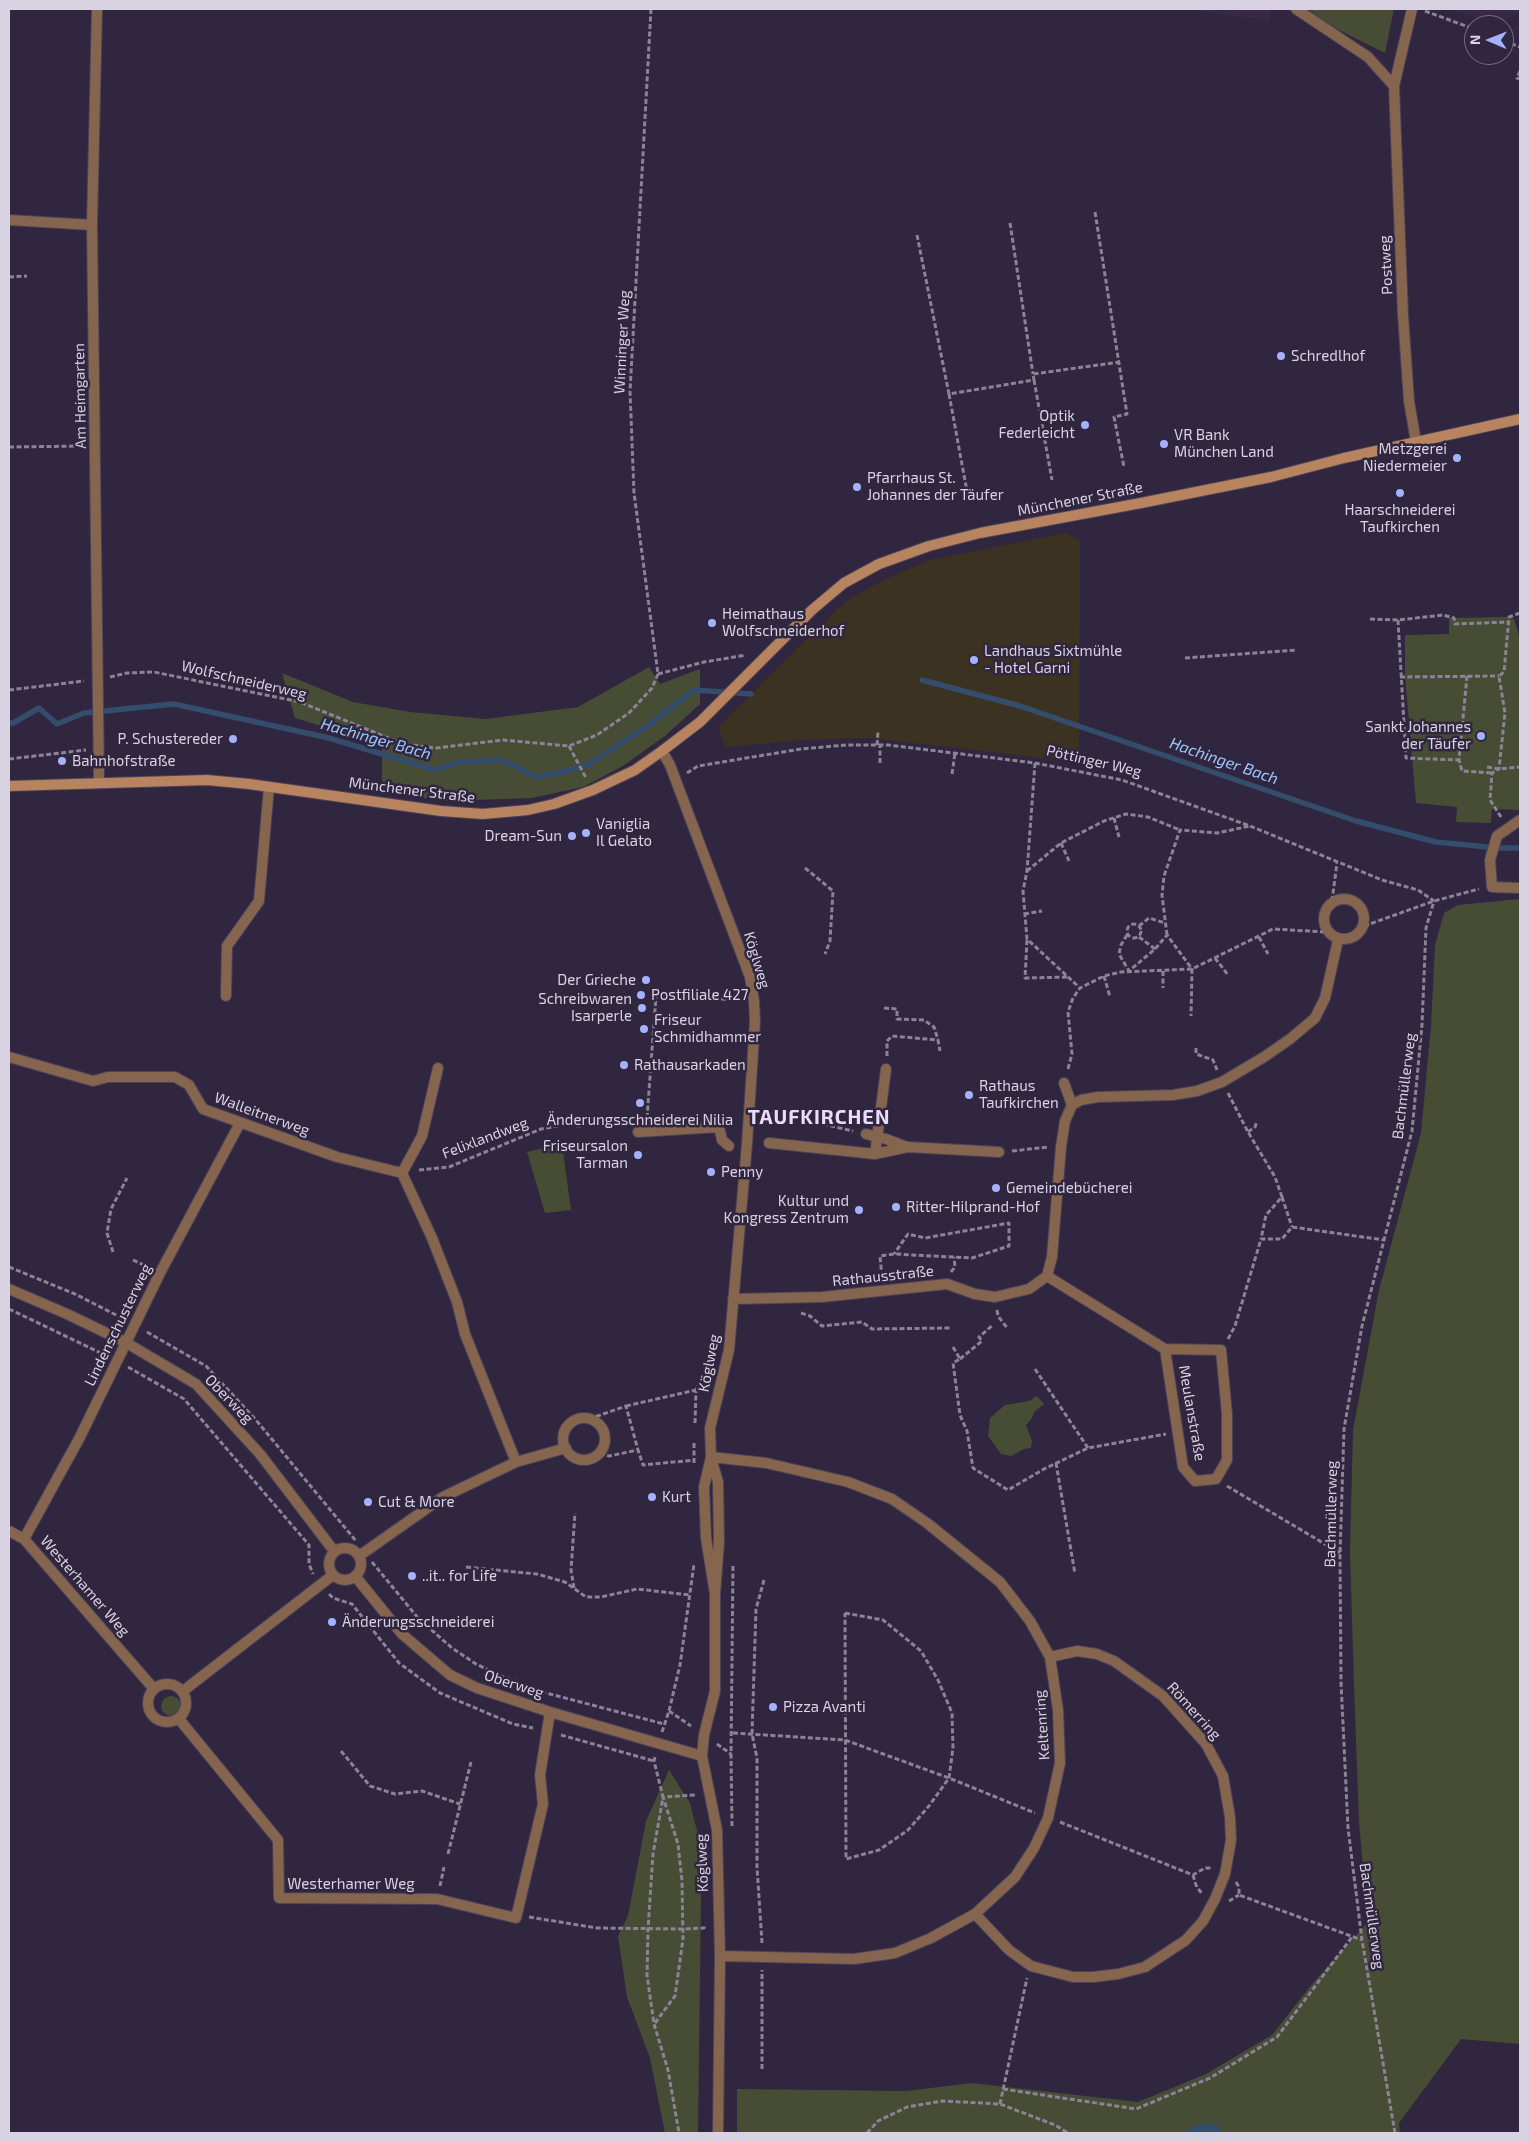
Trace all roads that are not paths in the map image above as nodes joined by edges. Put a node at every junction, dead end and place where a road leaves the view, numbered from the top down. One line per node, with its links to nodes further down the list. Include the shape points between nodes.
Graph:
1 (97, 9): 6 (street, Am Heimgarten)
2 (1296, 9): 4 (street, via 1368,57)
3 (1412, 9): 4 (street, Postweg)
4 (1394, 86): 8 (street, Postweg, via 1403,315 1409,401)
5 (9, 220): 6 (street)
6 (92, 225): 10 (street, Am Heimgarten)
7 (1520, 419): 8 (main road, Münchener Straße)
8 (1416, 442): 9 (main road, Münchener Straße, via 1141,503 980,532 879,564 844,583 812,610 700,722)
9 (662, 751): 12 (main road, Münchener Straße, via 635,770 554,804 483,814); 34 (street, Köglweg, via 750,977 754,1001 747,1144)
10 (99, 782): 11 (main road, Münchener Straße); 12 (main road, Münchener Straße, via 207,780)
11 (9, 786)
12 (269, 787): 16 (street, via 259,901 227,946)
13 (1520, 820): 14 (street, via 1497,836 1490,860 1492,887)
14 (1520, 888)
15 (1338, 940): 15 (street, via 1354,938 1364,926 1362,908 1348,898 1332,901 1323,915 1326,932); 21 (street, via 1325,998 1314,1018 1264,1057 1222,1082 1197,1091 1173,1096 1098,1097)
16 (226, 996)
17 (9, 1057): 22 (street, Walleitnerweg, via 93,1081 108,1077 174,1077 189,1085 203,1109)
18 (886, 1064): 25 (street)
19 (438, 1068): 31 (street, via 422,1136)
20 (1064, 1083): 21 (street)
21 (1072, 1105): 32 (street, via 1065,1121 1052,1257)
22 (240, 1123): 31 (street, Walleitnerweg, via 337,1157); 35 (street, Lindenschusterweg)
23 (642, 1132): 27 (street, via 719,1127 722,1140)
24 (866, 1134): 25 (street)
25 (877, 1136): 28 (street); 30 (street)
26 (769, 1143): 30 (street)
27 (729, 1146)
28 (908, 1147): 29 (street); 30 (street)
29 (999, 1152)
30 (875, 1154)
31 (402, 1173): 39 (street, via 432,1238 457,1302 465,1334)
32 (1047, 1276): 34 (street, Rathausstraße, via 1028,1289 995,1297 947,1284 822,1297); 36 (street, Meulanstraße)
33 (9, 1289): 35 (street, Oberweg)
34 (733, 1299): 38 (street, Köglweg, via 729,1350 710,1428)
35 (125, 1342): 41 (street, Lindenschusterweg, via 80,1437); 42 (street, Oberweg, via 196,1384 260,1454)
36 (1165, 1349): 36 (street, Meulanstraße, via 1221,1350 1227,1414 1226,1460 1216,1479 1195,1481 1183,1467)
37 (566, 1448): 37 (street, via 563,1442 566,1429 576,1420 589,1419 603,1430 604,1442 600,1453 588,1460 575,1458); 39 (street)
38 (711, 1457): 46 (street, Keltenring, via 766,1463 848,1482 892,1499 1000,1582 1030,1621); 51 (street, Köglweg, via 718,1482 716,1691)
39 (516, 1462): 43 (street, via 443,1498)
40 (9, 1531): 41 (street, Westerhamer Weg)
41 (24, 1539): 47 (street, Westerhamer Weg)
42 (334, 1551): 43 (street, via 348,1547); 44 (street, via 329,1560)
43 (362, 1554): 45 (street, via 362,1564)
44 (333, 1575): 45 (street, via 346,1580); 48 (street)
45 (355, 1576): 49 (street, Oberweg, via 402,1634 450,1675 477,1688)
46 (1050, 1656): 52 (street, Keltenring, via 1058,1710 1060,1763 1048,1818 1015,1877); 52 (street, Römerring, via 1077,1652 1097,1654 1114,1661 1162,1696 1206,1744 1223,1776 1230,1817 1231,1840 1225,1874 1203,1921 1186,1940 1145,1967 1118,1974 1073,1977 1031,1966 1009,1950)
47 (154, 1689): 48 (street, via 166,1684); 50 (street, via 148,1707 154,1718 166,1723)
48 (183, 1691): 50 (street, via 186,1709)
49 (550, 1712): 50 (street, Westerhamer Weg, via 540,1775 543,1804 516,1918 437,1899 279,1898 278,1840); 51 (street, Oberweg)
50 (179, 1719)
51 (702, 1756): 53 (street, Köglweg, via 716,1830)
52 (975, 1914): 53 (street, Keltenring, via 895,1953 854,1959)
53 (720, 1956): 54 (street, Köglweg)
54 (718, 2133)

